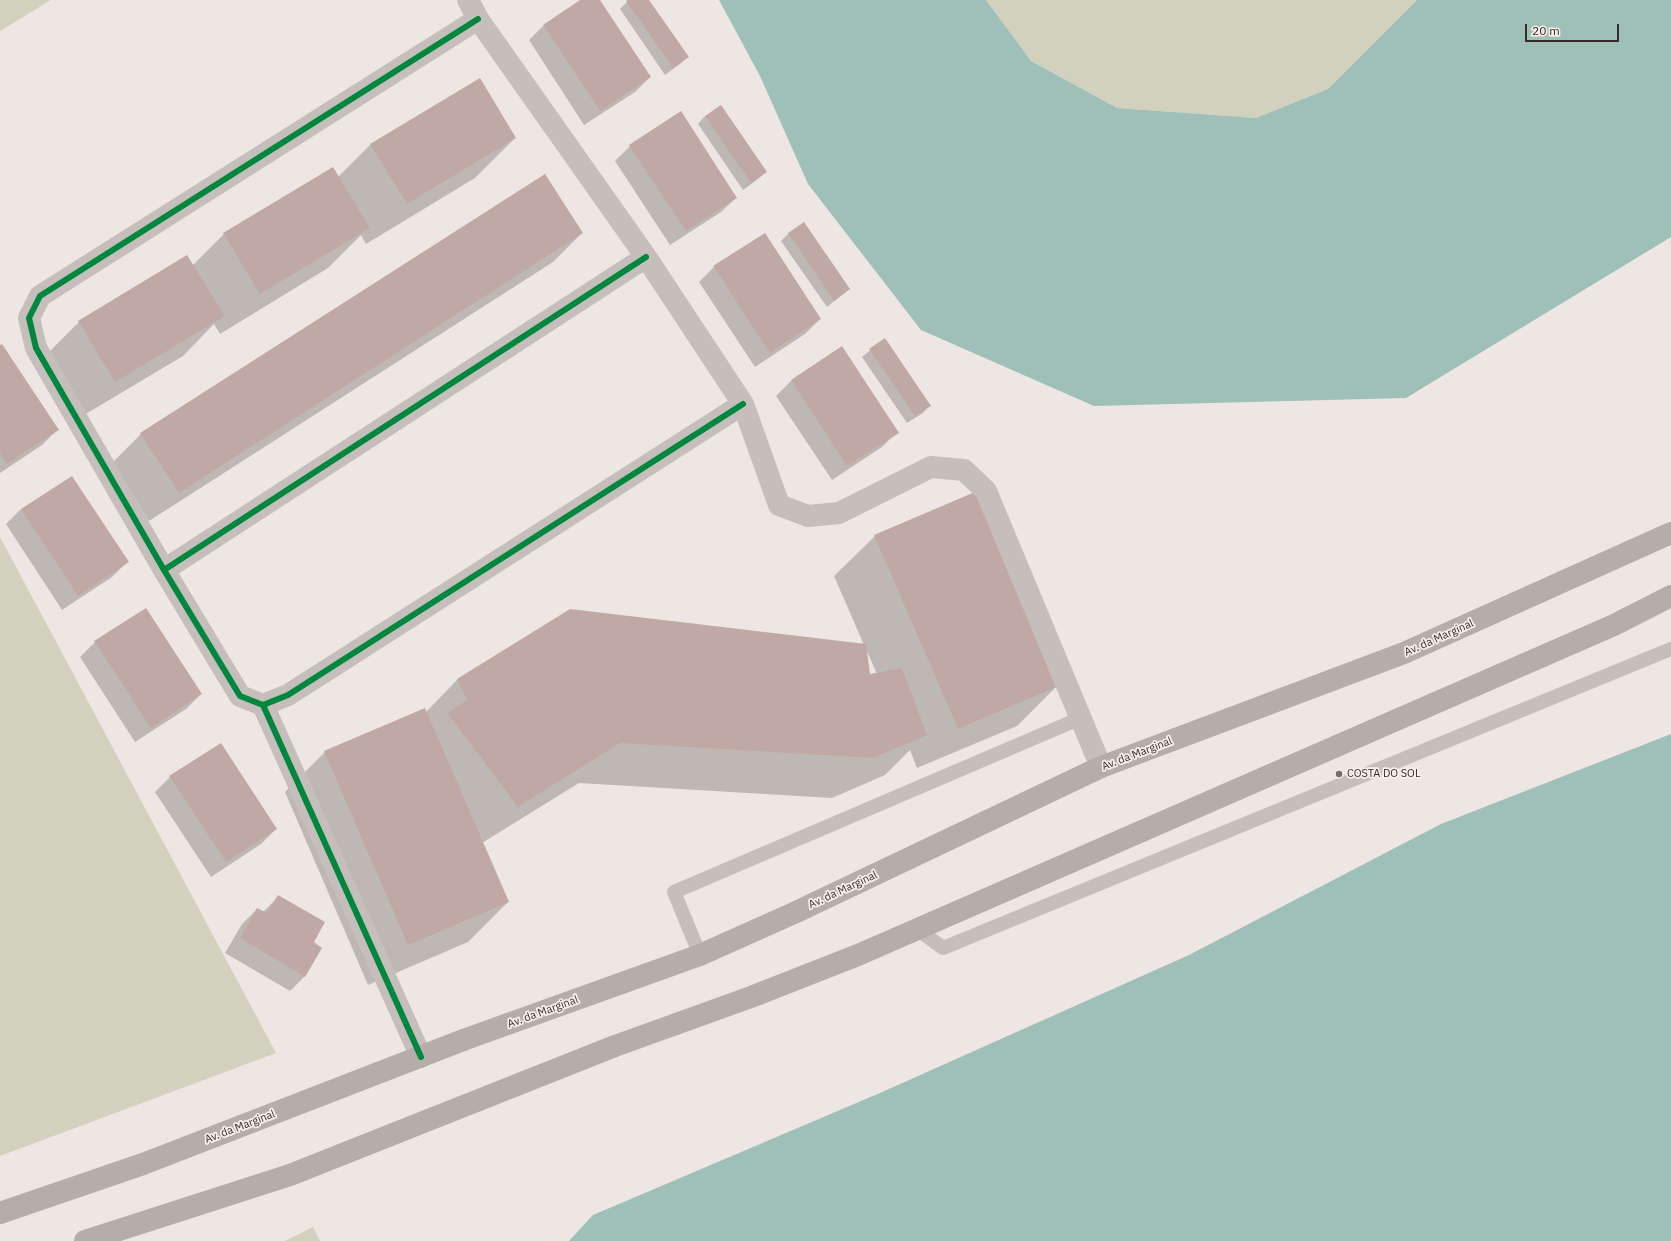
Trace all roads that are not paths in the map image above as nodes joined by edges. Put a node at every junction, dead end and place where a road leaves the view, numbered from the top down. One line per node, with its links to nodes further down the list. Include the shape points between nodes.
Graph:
1 (468, 0): 2 (street)
2 (478, 20): 3 (street); 6 (street, via 40,296 29,318 36,348)
3 (646, 258): 4 (street); 6 (street)
4 (743, 404): 9 (street, via 288,695); 10 (street, via 779,505 808,516 839,513 931,468 964,470 986,491)
5 (1671, 533): 11 (main road, Av. da Marginal, via 1404,653)
6 (164, 570): 9 (street, via 240,696)
7 (1671, 596): 12 (main road, via 1614,625)
8 (1671, 649): 12 (lane, via 943,948)
9 (263, 705): 14 (street)
10 (1081, 718): 11 (street); 13 (lane, via 674,892)
11 (1101, 767): 13 (main road, Av. da Marginal)
12 (917, 929): 16 (main road, via 844,961 615,1046 290,1175)
13 (700, 955): 14 (main road, Av. da Marginal)
14 (421, 1057): 15 (main road, Av. da Marginal, via 142,1164)
15 (0, 1213)
16 (85, 1241)

